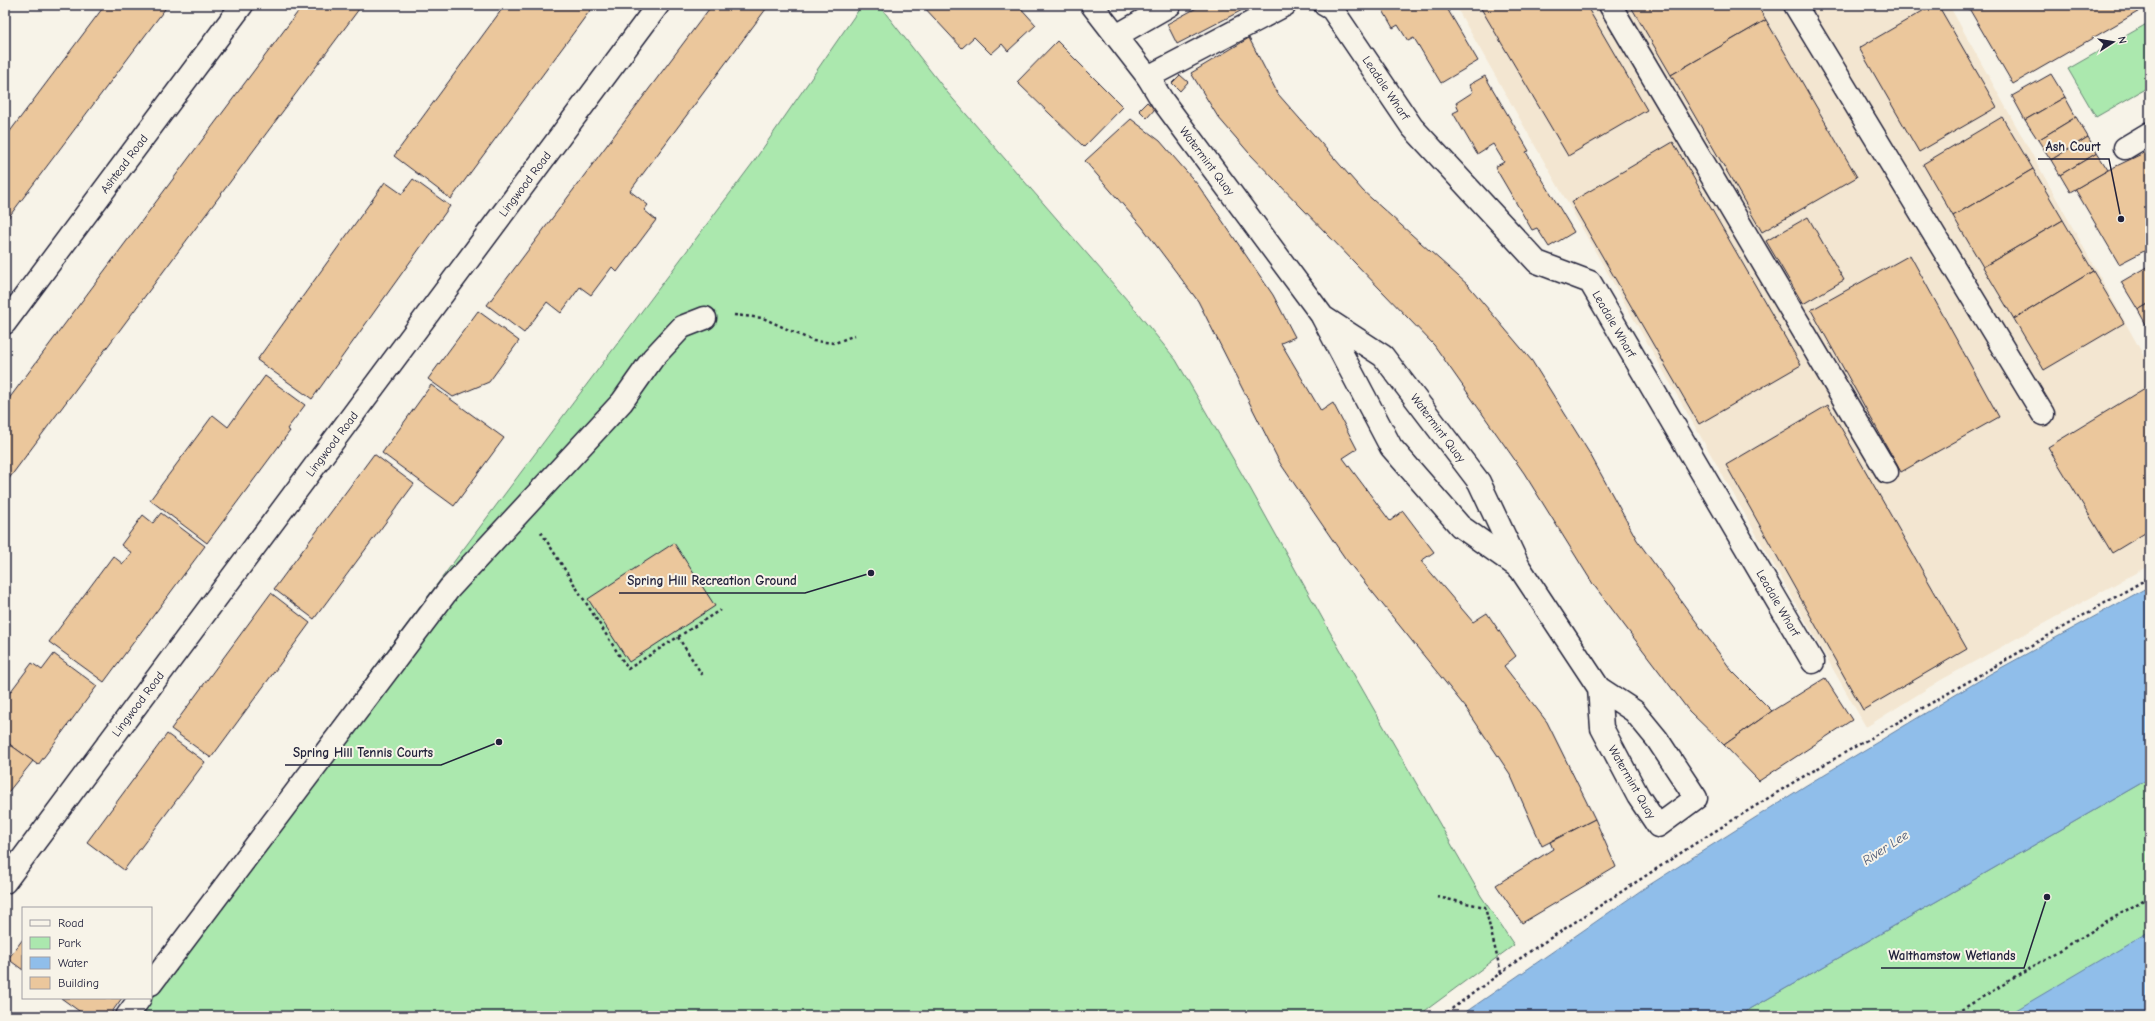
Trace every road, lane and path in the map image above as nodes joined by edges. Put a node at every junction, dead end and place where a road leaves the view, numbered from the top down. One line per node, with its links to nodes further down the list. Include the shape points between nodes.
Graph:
1 (242, 5): 15 (street, Ashtead Road)
2 (658, 5): 27 (street, Lingwood Road)
3 (1092, 5): 9 (street, Watermint Quay)
4 (1170, 5): 9 (street)
5 (1285, 5): 10 (street)
6 (1325, 5): 24 (street, Leadale Wharf, via 1332,9 1412,127 1537,262 1590,282)
7 (1610, 5): 18 (street)
8 (1795, 5): 17 (street)
9 (1116, 36): 10 (street, Watermint Quay)
10 (1148, 77): 13 (street, Watermint Quay, via 1162,100)
11 (2150, 133): 12 (street)
12 (2125, 148)
13 (1323, 317): 20 (street, Watermint Quay, via 1390,447 1460,526); 20 (street, Watermint Quay, via 1383,356 1479,482)
14 (705, 318): 16 (path, via 735,315 763,318 820,342 835,343); 19 (street, via 682,327 653,358 622,402)
15 (5, 323)
16 (855, 335)
17 (2044, 414)
18 (1887, 472)
19 (524, 507): 23 (path, via 628,669); 31 (street, via 449,589)
20 (1519, 568): 26 (street, Watermint Quay)
21 (2150, 577): 30 (path, via 1794,782 1683,851)
22 (720, 610): 23 (path)
23 (678, 637): 25 (path)
24 (1812, 662)
25 (703, 676)
26 (1599, 688): 26 (street, Watermint Quay, via 1634,711 1657,739 1696,798 1658,826 1638,796 1602,728)
27 (5, 882)
28 (2150, 896): 35 (path)
29 (1437, 897): 30 (path, via 1485,906)
30 (1501, 973): 34 (path)
31 (152, 983)
32 (139, 999): 33 (street)
33 (127, 1016)
34 (1442, 1016)
35 (1951, 1016)

